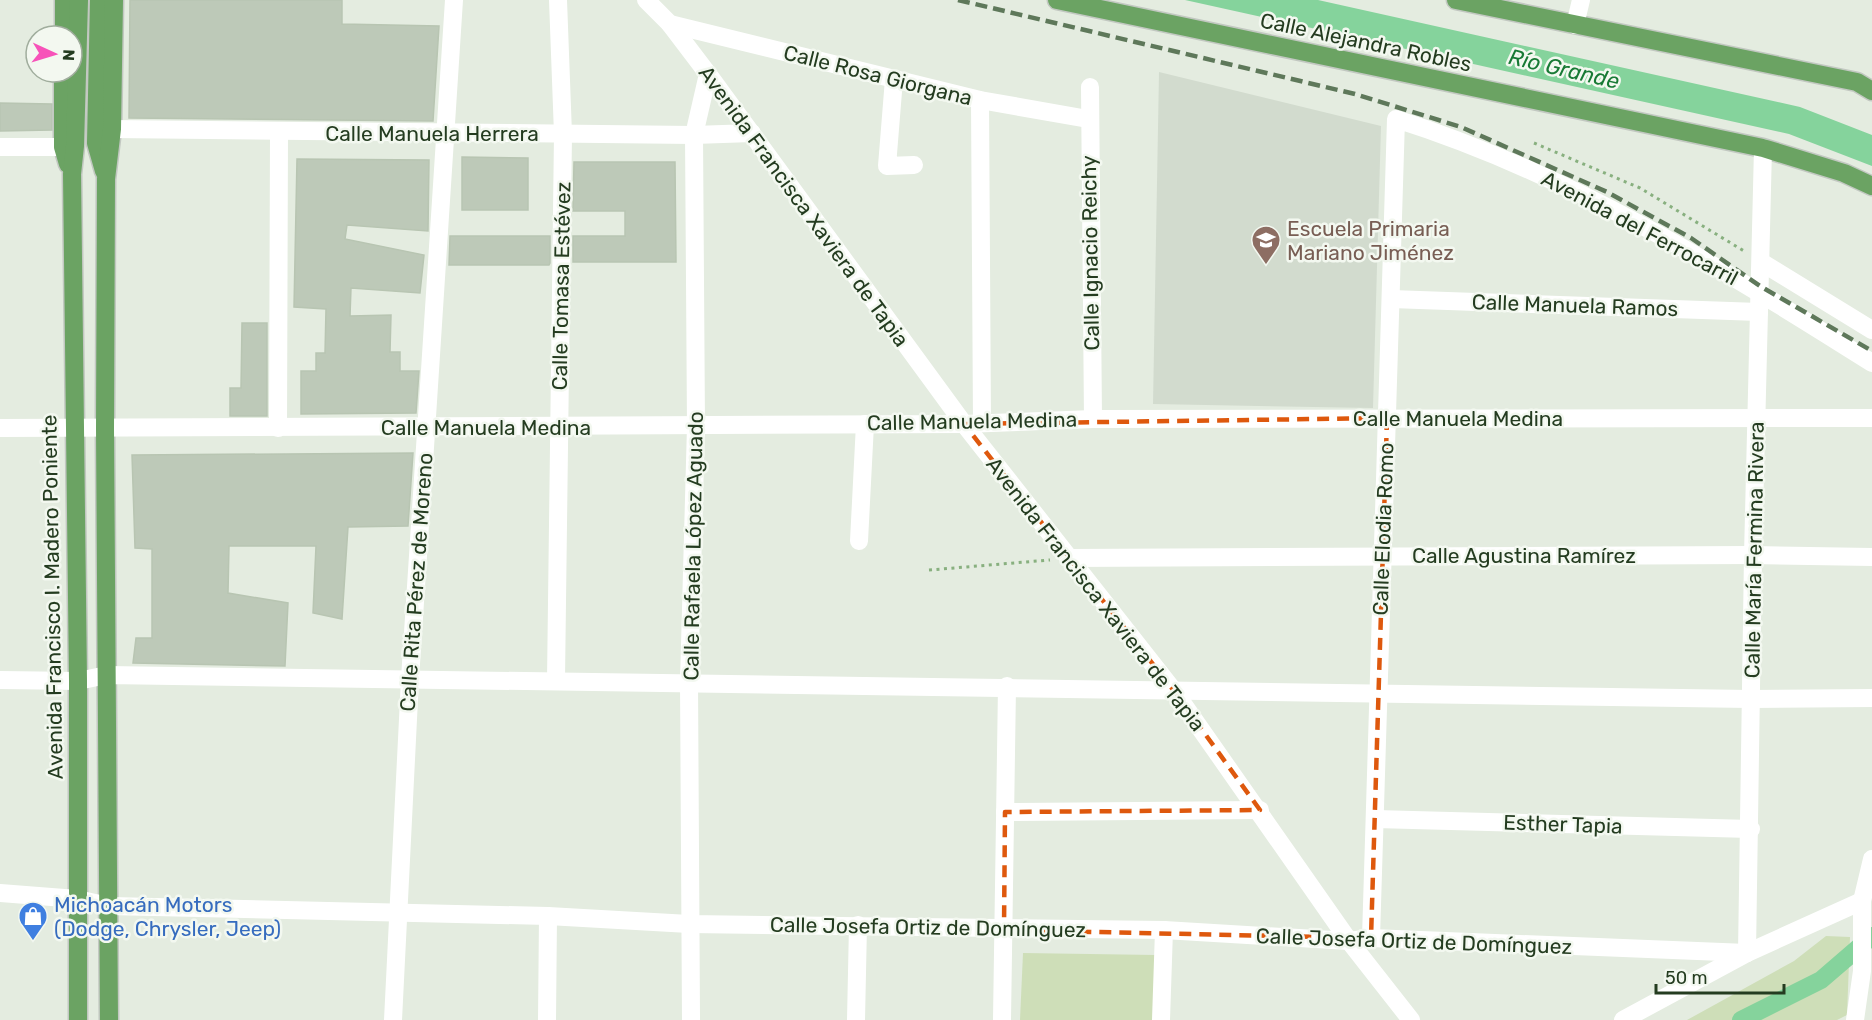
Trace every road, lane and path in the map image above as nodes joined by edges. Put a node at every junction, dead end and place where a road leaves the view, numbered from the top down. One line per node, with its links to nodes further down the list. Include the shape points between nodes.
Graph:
1 (454, 0): 22 (street, Calle Rita Pérez de Moreno)
2 (558, 0): 24 (street, Calle Tomasa Estévez)
3 (646, 0): 10 (street, Avenida Francisca Xaviera de Tapia)
4 (1057, 0): 29 (main road, Calle Alejandra Robles)
5 (1456, 0): 11 (main road)
6 (1581, 0): 11 (street)
7 (74, 1): 9 (main road, Avenida Francisco I. Madero Poniente); 31 (main road, Avenida Francisco I. Madero Poniente)
8 (104, 1): 20 (main road); 32 (main road, via 96,143)
9 (67, 24)
10 (670, 24): 12 (street, Avenida Francisca Xaviera de Tapia); 13 (street, Calle Rosa Giorgana)
11 (1575, 25): 16 (main road, via 1857,82)
12 (708, 74): 23 (street, Avenida Francisca Xaviera de Tapia); 25 (street, Calle Rafaela López Aguado)
13 (894, 79): 17 (street, Calle Rosa Giorgana); 30 (street, via 887,166)
14 (63, 84): 28 (main road, Avenida Francisco I. Madero Poniente)
15 (1090, 87): 18 (street, Calle Ignacio Reichy)
16 (1872, 91)
17 (980, 100): 18 (street, Calle Rosa Giorgana); 45 (street)
18 (1088, 119): 43 (street, Calle Ignacio Reichy)
19 (1396, 119): 35 (street, Avenida del Ferrocarril, via 1498,154 1667,237); 36 (street, Calle Elodia Romo)
20 (112, 129): 21 (street, Calle Manuela Herrera); 32 (main road)
21 (279, 132): 22 (street, Calle Manuela Herrera); 51 (street)
22 (445, 133): 24 (street, Calle Manuela Herrera); 48 (street, Calle Rita Pérez de Moreno)
23 (752, 133): 25 (street, Calle Manuela Herrera); 45 (street, Avenida Francisca Xaviera de Tapia)
24 (563, 134): 25 (street, Calle Manuela Herrera); 46 (street, Calle Tomasa Estévez)
25 (694, 135): 47 (street, Calle Rafaela López Aguado)
26 (1534, 143): 34 (path, via 1640,188)
27 (0, 147): 28 (street)
28 (63, 147): 31 (main road, Avenida Francisco I. Madero Poniente)
29 (1763, 148): 33 (main road, Calle Alejandra Robles, via 1844,173); 34 (street, Calle María Fermina Rivera)
30 (914, 165)
31 (72, 174): 50 (main road, Avenida Francisco I. Madero Poniente)
32 (106, 179): 52 (main road)
33 (1872, 186)
34 (1761, 262): 35 (street, Calle María Fermina Rivera); 38 (street)
35 (1760, 291): 37 (street, Calle María Fermina Rivera); 39 (street, Avenida del Ferrocarril)
36 (1391, 299): 37 (street, Calle Manuela Ramos); 41 (street, Calle Elodia Romo)
37 (1759, 312): 40 (street, Calle María Fermina Rivera)
38 (1872, 330)
39 (1872, 363)
40 (1757, 417): 41 (street, Calle Manuela Medina); 42 (street, Calle Manuela Medina); 55 (street, Calle María Fermina Rivera)
41 (1387, 418): 43 (street, Calle Manuela Medina); 54 (street, Calle Elodia Romo)
42 (1872, 418)
43 (1093, 419): 45 (street, Calle Manuela Medina)
44 (865, 424): 45 (street, Calle Manuela Medina); 47 (street, Calle Manuela Medina); 53 (street)
45 (973, 424): 57 (street, Avenida Francisca Xaviera de Tapia)
46 (559, 426): 47 (street, Calle Manuela Medina); 48 (street, Calle Manuela Medina); 62 (street, Calle Tomasa Estévez)
47 (696, 426): 64 (street, Calle Rafaela López Aguado)
48 (426, 427): 51 (street, Calle Manuela Medina); 60 (street, Calle Rita Pérez de Moreno)
49 (0, 428): 50 (street, Calle Manuela Medina)
50 (72, 428): 52 (street, Calle Manuela Medina); 63 (main road, Avenida Francisco I. Madero Poniente)
51 (278, 428): 52 (street, Calle Manuela Medina)
52 (105, 429): 59 (main road)
53 (859, 540)
54 (1383, 555): 55 (street, Calle Agustina Ramírez); 57 (street, Calle Agustina Ramírez); 67 (street, Calle Elodia Romo)
55 (1753, 555): 56 (street, Calle Agustina Ramírez); 69 (street, Calle María Fermina Rivera)
56 (1872, 557)
57 (1068, 558): 58 (path); 66 (street, Avenida Francisca Xaviera de Tapia)
58 (929, 570)
59 (107, 675): 60 (street); 63 (street); 78 (main road)
60 (410, 679): 62 (street); 79 (street, Calle Rita Pérez de Moreno)
61 (0, 680): 63 (street)
62 (556, 680): 64 (street)
63 (78, 681): 76 (main road, Avenida Francisco I. Madero Poniente)
64 (689, 682): 65 (street); 81 (street, Calle Rafaela López Aguado)
65 (1007, 686): 66 (street); 71 (street)
66 (1173, 691): 67 (street); 70 (street, Avenida Francisca Xaviera de Tapia)
67 (1378, 692): 69 (street); 72 (street, Calle Elodia Romo)
68 (1872, 698): 69 (street)
69 (1751, 699): 73 (street, Calle María Fermina Rivera)
70 (1260, 810): 71 (street); 86 (street, Avenida Francisca Xaviera de Tapia)
71 (1005, 812): 83 (street)
72 (1375, 819): 73 (street, Esther Tapia); 85 (street, Calle Elodia Romo)
73 (1750, 829): 87 (street, Calle María Fermina Rivera)
74 (1872, 860): 77 (street)
75 (0, 893): 76 (street, Calle Josefa Ortiz de Domínguez)
76 (77, 899): 78 (street, Calle Josefa Ortiz de Domínguez); 89 (main road, Avenida Francisco I. Madero Poniente)
77 (1862, 901): 87 (street); 99 (street)
78 (109, 906): 79 (street, Calle Josefa Ortiz de Domínguez); 90 (main road)
79 (396, 912): 80 (street, Calle Josefa Ortiz de Domínguez); 91 (street, Calle Rita Pérez de Moreno)
80 (548, 916): 81 (street, Calle Josefa Ortiz de Domínguez); 92 (street)
81 (689, 924): 82 (street, Calle Josefa Ortiz de Domínguez); 93 (street, Calle Rafaela López Aguado)
82 (858, 925): 83 (street, Calle Josefa Ortiz de Domínguez); 94 (street)
83 (1004, 930): 84 (street, Calle Josefa Ortiz de Domínguez); 95 (street)
84 (1164, 930): 86 (street, Calle Josefa Ortiz de Domínguez); 96 (street)
85 (1371, 938): 86 (street, Calle Josefa Ortiz de Domínguez); 87 (street, Calle Josefa Ortiz de Domínguez)
86 (1349, 941): 97 (street, Avenida Francisca Xaviera de Tapia)
87 (1747, 952): 98 (street)
88 (1872, 1011): 99 (street)
89 (78, 1020)
90 (110, 1020)
91 (393, 1020)
92 (547, 1020)
93 (691, 1020)
94 (856, 1020)
95 (1002, 1020)
96 (1161, 1020)
97 (1411, 1020)
98 (1623, 1020)
99 (1857, 1020)

